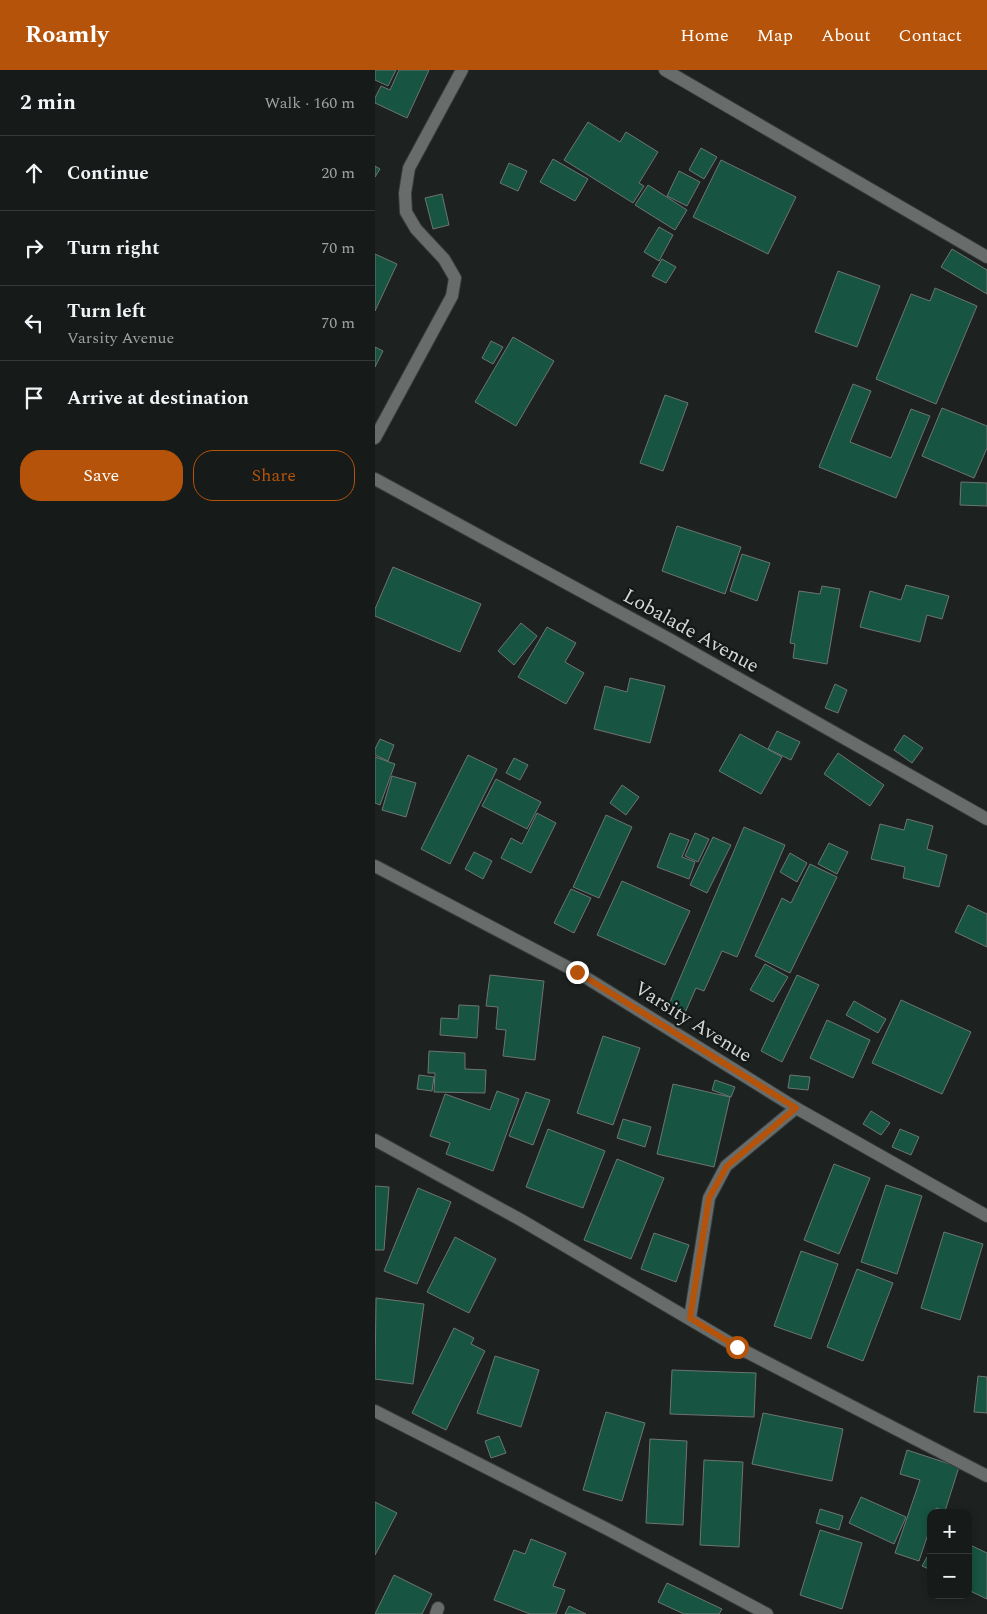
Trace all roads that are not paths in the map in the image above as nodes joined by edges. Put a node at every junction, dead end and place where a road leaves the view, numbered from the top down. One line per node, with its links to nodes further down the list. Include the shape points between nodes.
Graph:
1 (462, 70): 4 (street, via 409,168 405,193 406,212 416,229 445,259 455,278 452,296)
2 (665, 70): 3 (street)
3 (987, 257)
4 (375, 438)
5 (375, 479): 6 (street, Lobalade Avenue, via 669,639)
6 (987, 819)
7 (375, 866): 8 (street, Varsity Avenue, via 577,972)
8 (796, 1108): 10 (street, Varsity Avenue); 11 (street, via 727,1166 709,1198)
9 (375, 1140): 11 (street)
10 (987, 1216)
11 (690, 1318): 13 (street, via 737,1347)
12 (375, 1411): 14 (street)
13 (987, 1476)
14 (767, 1614)

